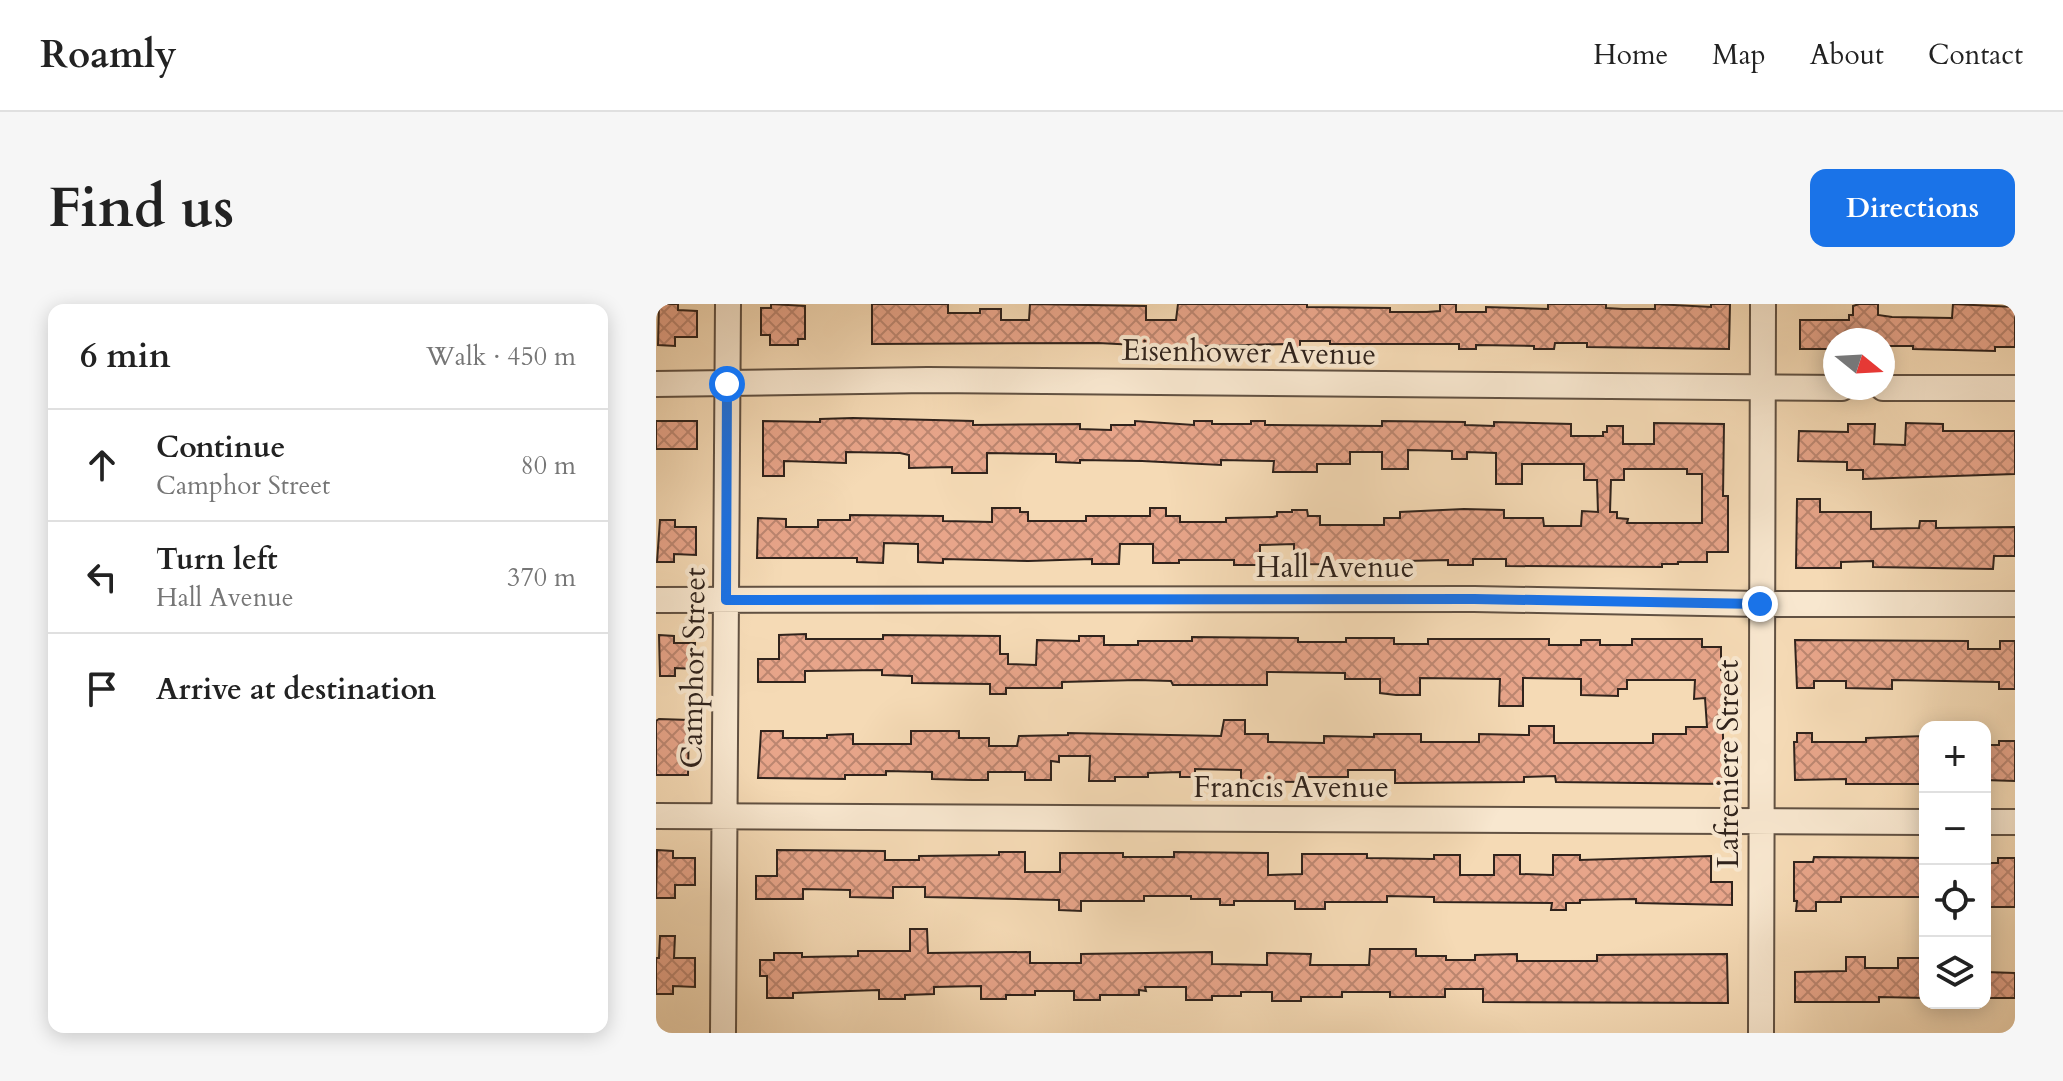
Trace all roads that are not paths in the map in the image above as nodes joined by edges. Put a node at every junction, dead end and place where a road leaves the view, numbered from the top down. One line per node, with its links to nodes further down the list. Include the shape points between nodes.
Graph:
1 (728, 304): 4 (street, Camphor Street)
2 (1763, 304): 5 (street, Lafreniere Street)
3 (656, 384): 4 (street, Eisenhower Avenue)
4 (727, 384): 5 (street, Eisenhower Avenue, via 928,380); 10 (street, Camphor Street)
5 (1762, 388): 6 (street, Eisenhower Avenue); 11 (street, Lafreniere Street)
6 (1823, 388)
7 (1895, 388): 8 (street)
8 (2015, 388)
9 (656, 600): 10 (street, Hall Avenue)
10 (726, 600): 11 (street, Hall Avenue); 14 (street, Camphor Street)
11 (1760, 604): 12 (street, Hall Avenue); 15 (street, Lafreniere Street)
12 (2015, 604)
13 (656, 816): 14 (street, Francis Avenue)
14 (723, 817): 15 (street, Francis Avenue); 19 (street, Camphor Street)
15 (1760, 821): 16 (street, Francis Avenue); 20 (street, Lafreniere Street)
16 (1919, 822)
17 (1991, 822): 18 (street)
18 (2015, 822)
19 (723, 1033)
20 (1761, 1033)

